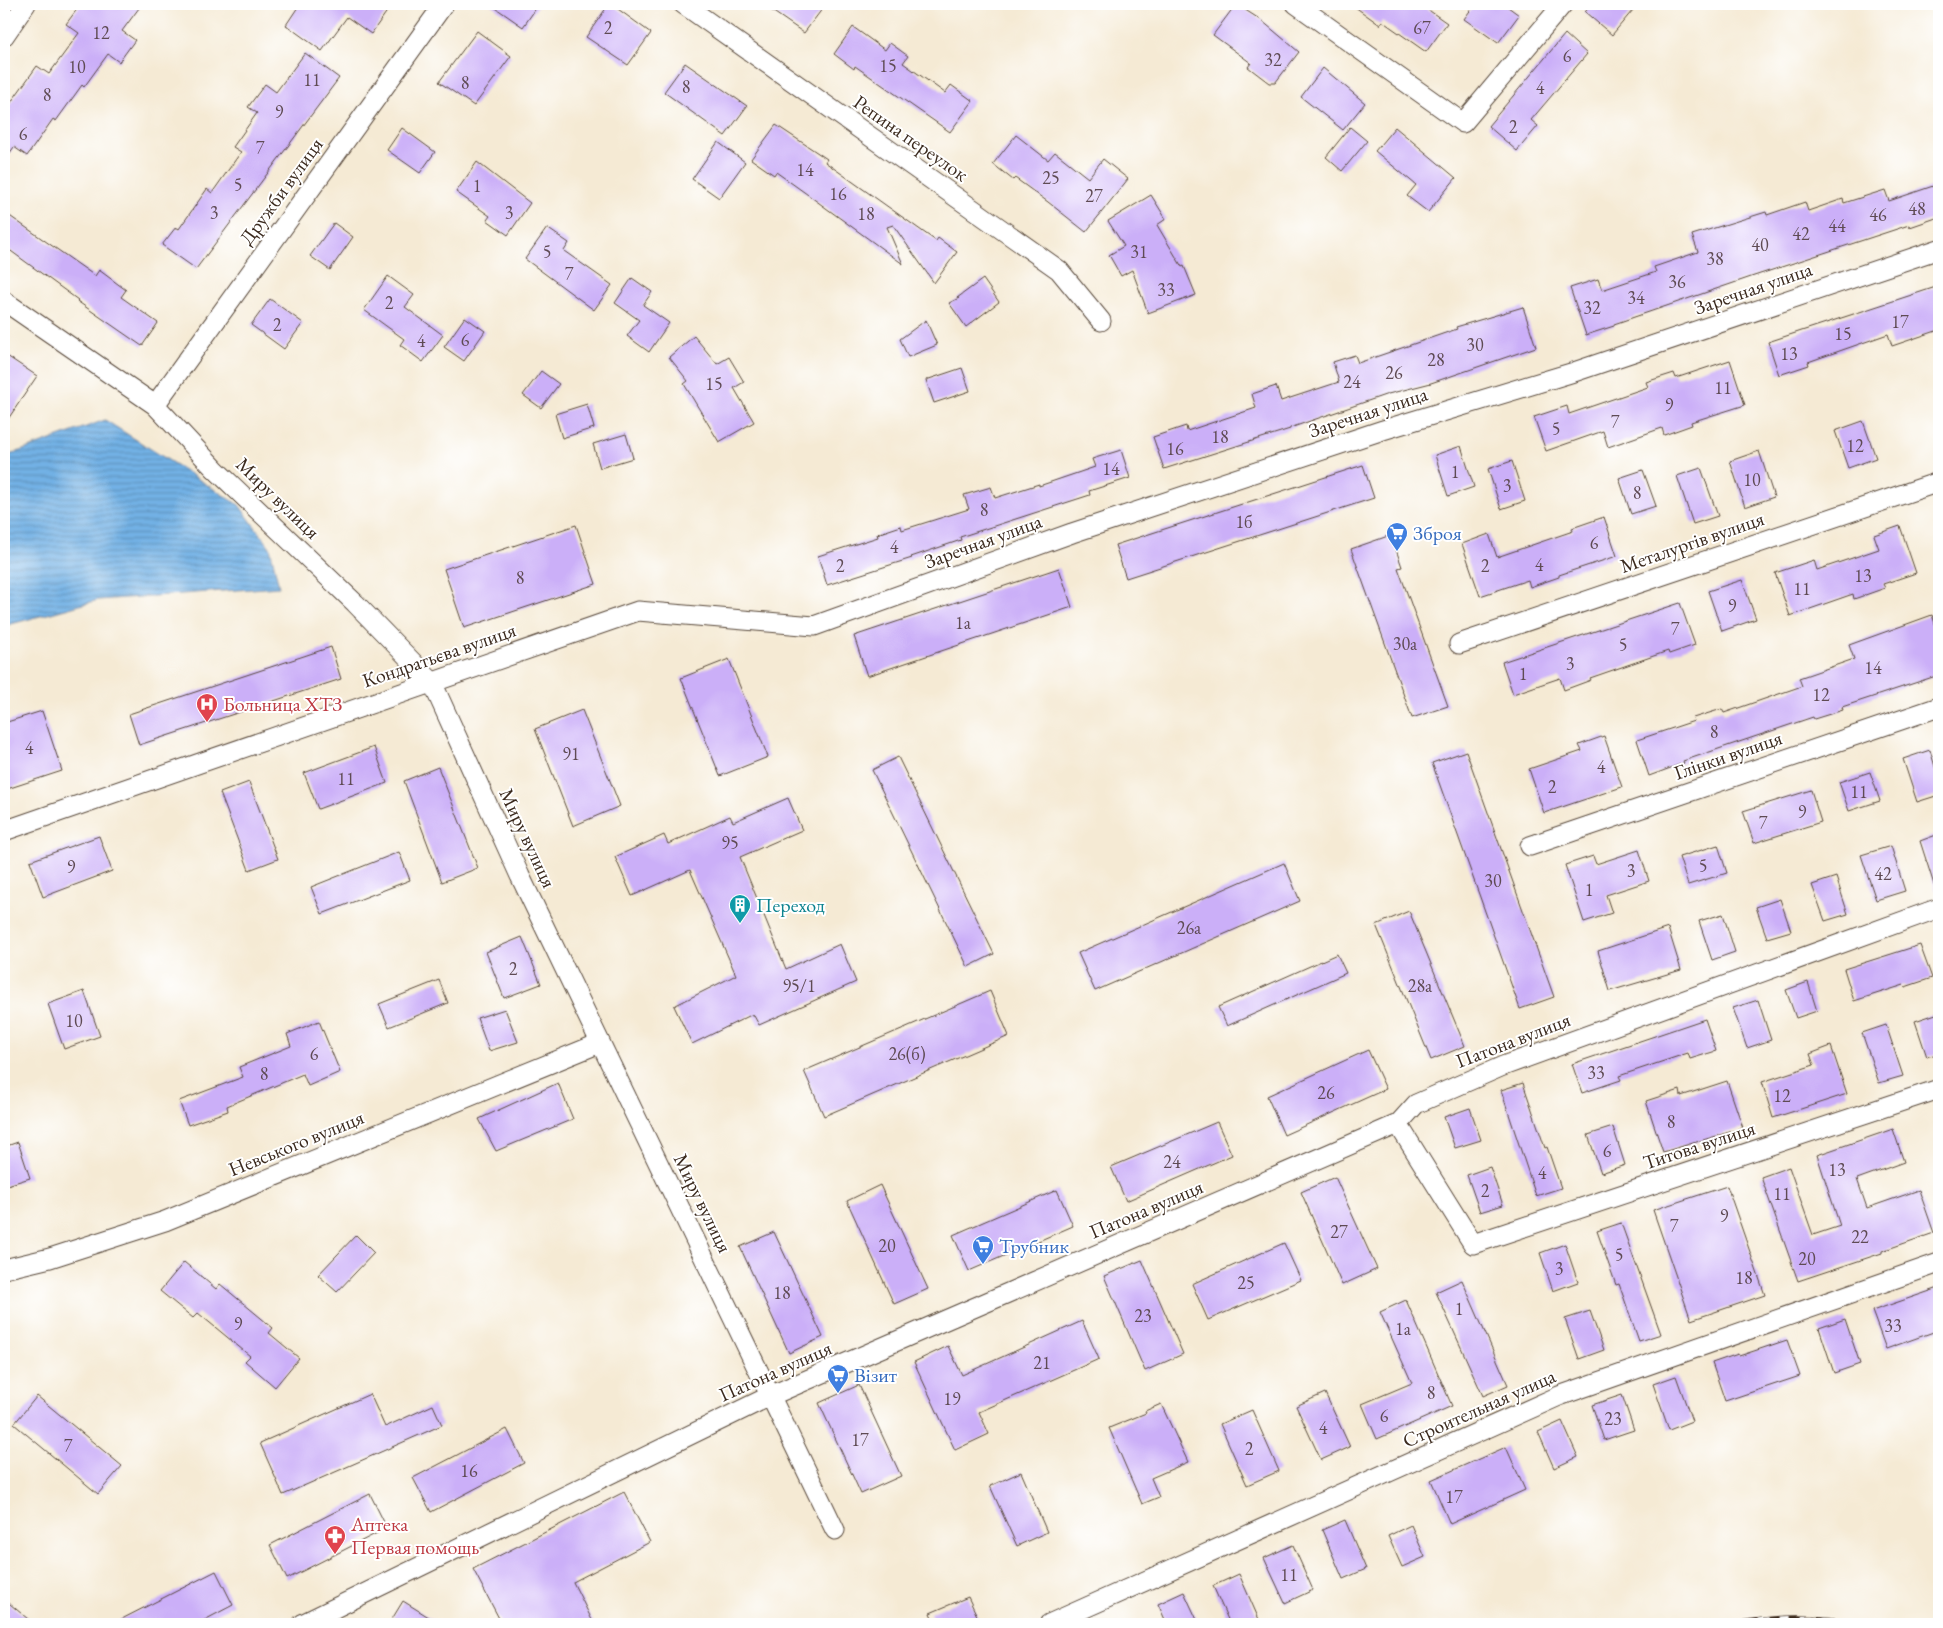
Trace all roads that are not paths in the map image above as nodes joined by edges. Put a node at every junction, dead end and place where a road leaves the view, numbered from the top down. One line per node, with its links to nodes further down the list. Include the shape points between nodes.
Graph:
1 (26, 4): 6 (street)
2 (444, 4): 10 (street, Дружби вулиця)
3 (683, 4): 9 (street, Репина переулок, via 1059,270)
4 (1296, 4): 5 (street, via 1463,123)
5 (1563, 4)
6 (4, 36)
7 (1939, 249): 12 (street, Заречная улица, via 1574,372 1383,430 1072,533)
8 (4, 302): 10 (street, Миру вулиця)
9 (1100, 321)
10 (155, 405): 14 (street, Миру вулиця)
11 (1939, 482): 13 (street, Металургів вулиця)
12 (814, 626): 14 (street, Кондратьєва вулиця, via 638,611)
13 (1459, 644)
14 (432, 682): 16 (street, Кондратьєва вулиця); 19 (street, Миру вулиця)
15 (1939, 707): 17 (street, Глінки вулиця)
16 (4, 830)
17 (1530, 846)
18 (1939, 908): 21 (street, Патона вулиця, via 1503,1066 1416,1104)
19 (600, 1043): 23 (street, Невського вулиця, via 165,1221 50,1258); 24 (street, Миру вулиця)
20 (1939, 1089): 21 (street, Титова вулиця, via 1473,1244)
21 (1398, 1124): 24 (street, Патона вулиця)
22 (1939, 1263): 27 (street, Строительная улица, via 1559,1396)
23 (4, 1269)
24 (770, 1396): 25 (street, Миру вулиця); 26 (street, Патона вулиця)
25 (835, 1530)
26 (302, 1624)
27 (1049, 1624)

